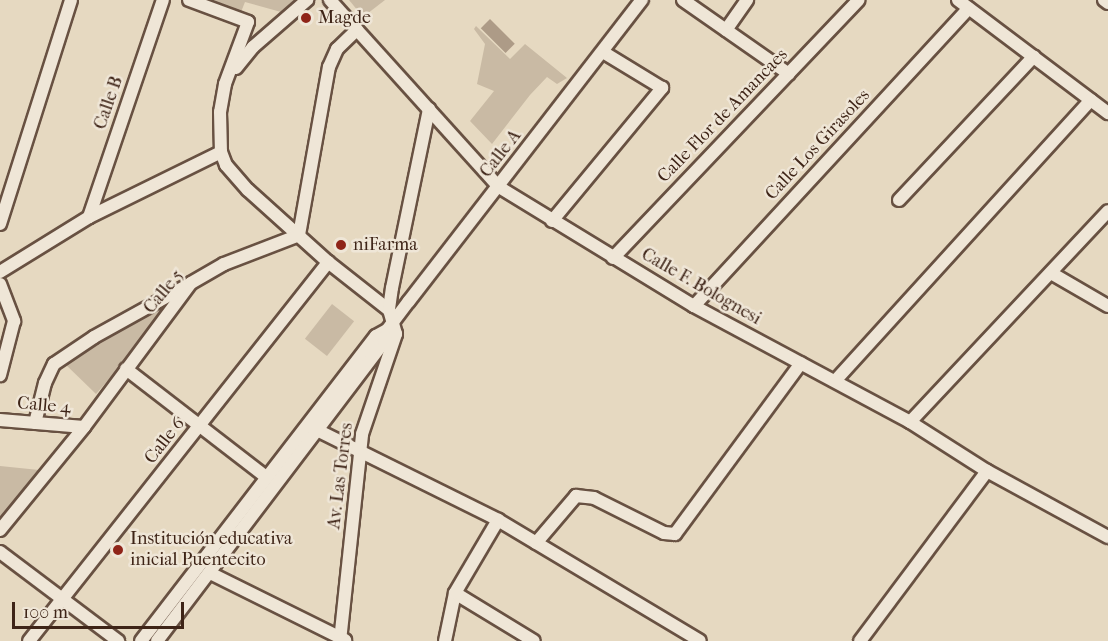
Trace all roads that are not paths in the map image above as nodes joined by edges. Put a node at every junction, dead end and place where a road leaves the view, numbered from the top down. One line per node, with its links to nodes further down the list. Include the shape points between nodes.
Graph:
1 (71, 0): 29 (street)
2 (163, 0): 27 (street, Calle B)
3 (189, 0): 19 (street, via 248,22)
4 (307, 0): 19 (street, via 253,47)
5 (330, 0): 14 (street, Calle F. Bolognesi)
6 (642, 0): 16 (street, Calle A)
7 (683, 0): 15 (street)
8 (747, 0): 15 (street)
9 (859, 0): 18 (street, Calle Flor de Amancaes)
10 (958, 0): 13 (street)
11 (1104, 0): 12 (street)
12 (1108, 3)
13 (969, 8): 17 (street); 37 (street, Calle Los Girasoles)
14 (357, 30): 21 (street, Calle F. Bolognesi); 30 (street, via 337,50 329,68)
15 (726, 30): 18 (street)
16 (603, 52): 24 (street, Calle A); 28 (street, via 662,88)
17 (1034, 56): 20 (street); 25 (street)
18 (789, 74): 31 (street, Calle Flor de Amancaes)
19 (225, 84): 23 (street, via 220,112)
20 (1091, 100): 22 (street); 43 (street)
21 (429, 109): 24 (street, Calle F. Bolognesi); 39 (street, Av. Las Torres, via 396,260)
22 (1108, 113)
23 (221, 152): 27 (street); 30 (street, via 235,177)
24 (499, 187): 28 (street, Calle F. Bolognesi); 39 (street, Calle A)
25 (899, 200)
26 (1108, 211): 34 (street)
27 (89, 218): 33 (street)
28 (552, 221): 31 (street, Calle F. Bolognesi)
29 (0, 224)
30 (299, 235): 32 (street); 35 (street, Calle 5, via 214,268)
31 (614, 258): 37 (street, Calle F. Bolognesi)
32 (328, 262): 39 (street); 47 (street, Calle 6)
33 (0, 272)
34 (1051, 273): 38 (street); 45 (street)
35 (191, 283): 41 (street, Calle 5); 46 (street, via 54,364)
36 (0, 284): 42 (street, via 14,321)
37 (694, 306): 40 (street, Calle F. Bolognesi)
38 (1108, 306)
39 (390, 320): 49 (street, Calle A, via 384,342); 50 (street, Av. Las Torres, via 396,334 365,419); 52 (street, Calle A)
40 (801, 363): 43 (street, Calle F. Bolognesi); 56 (street, via 675,534 664,533 594,498 576,496)
41 (126, 369): 47 (street); 48 (street, Calle 5)
42 (0, 375)
43 (834, 381): 45 (street, Calle F. Bolognesi)
44 (0, 420): 46 (street, Calle 4)
45 (910, 422): 51 (street, Calle F. Bolognesi)
46 (35, 423): 48 (street, Calle 4)
47 (199, 426): 52 (street); 60 (street, Calle 6)
48 (84, 427): 54 (street, Calle 5)
49 (317, 430): 50 (street); 58 (street, Calle A)
50 (361, 451): 53 (street); 61 (street, Av. Las Torres)
51 (987, 471): 55 (street, Calle F. Bolognesi); 69 (street)
52 (266, 477): 64 (street, Calle A)
53 (498, 520): 56 (street); 59 (street)
54 (0, 530)
55 (1108, 537)
56 (536, 543): 68 (street)
57 (0, 552): 60 (street)
58 (210, 573): 61 (street); 65 (street, Calle A)
59 (454, 593): 66 (street); 67 (street)
60 (62, 600): 62 (street, Calle 6); 63 (street)
61 (342, 640)
62 (29, 641)
63 (118, 641)
64 (141, 641)
65 (157, 641)
66 (445, 641)
67 (534, 641)
68 (700, 641)
69 (860, 641)

